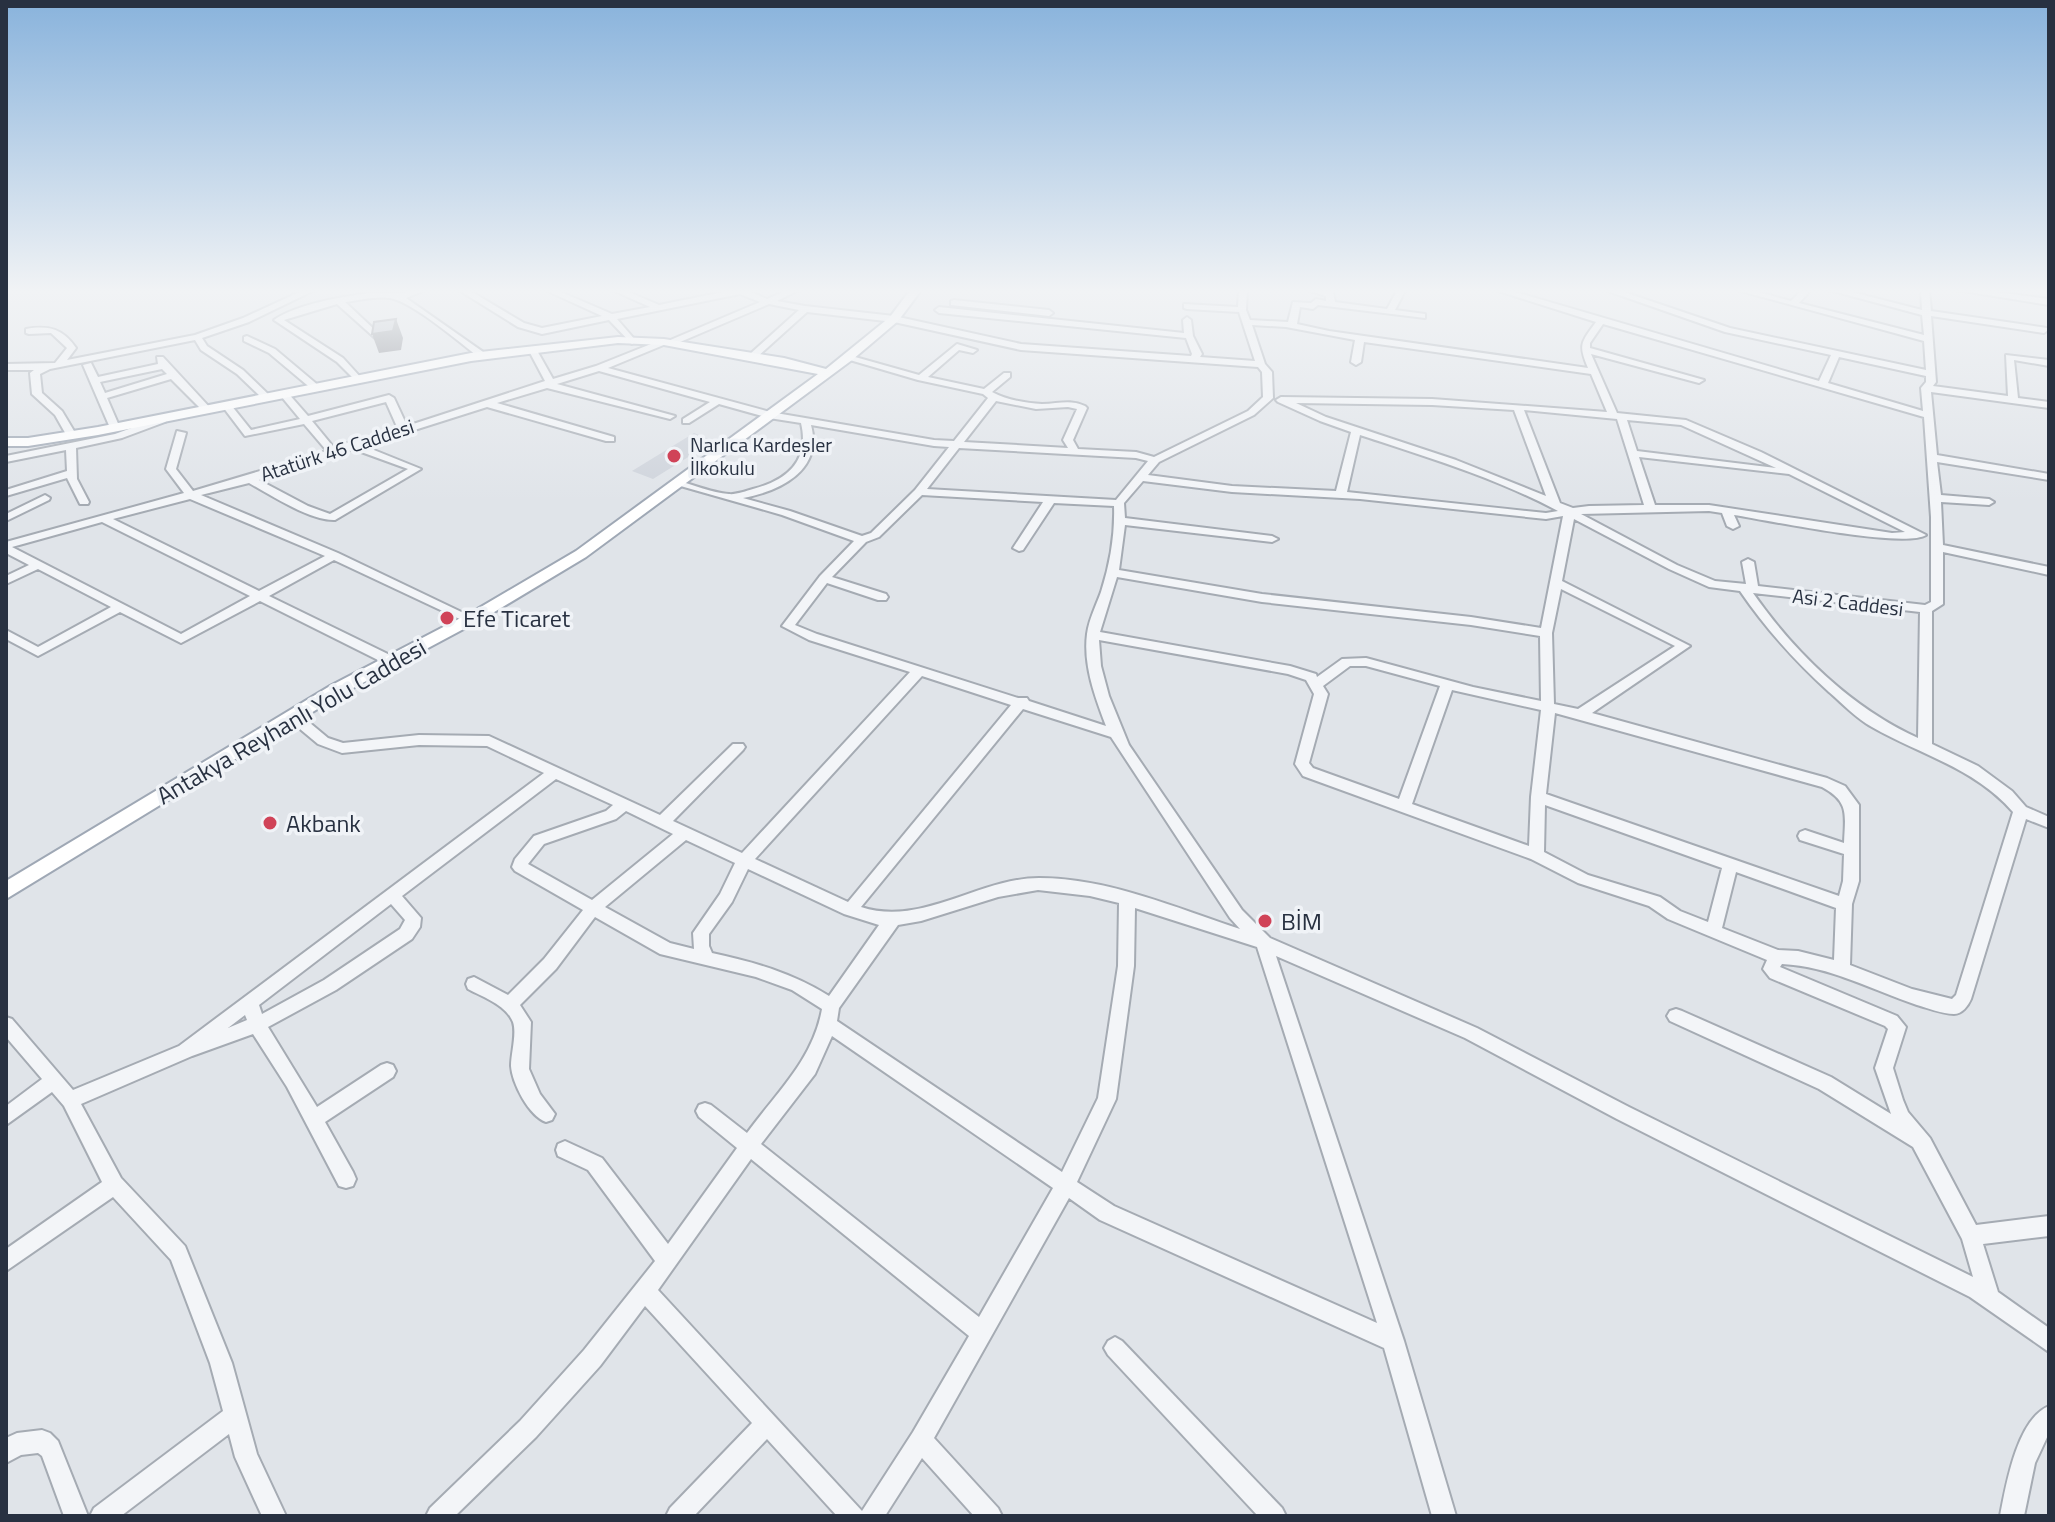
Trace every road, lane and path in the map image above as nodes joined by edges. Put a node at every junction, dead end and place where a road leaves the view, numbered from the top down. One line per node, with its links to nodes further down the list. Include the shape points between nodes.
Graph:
1 (59, 360): 27 (street)
2 (82, 360): 27 (street)
3 (222, 360): 46 (street)
4 (283, 360): 41 (street)
5 (340, 360): 37 (street)
6 (462, 360): 37 (main road)
7 (537, 360): 39 (street)
8 (620, 360): 29 (street, Atatürk 46 Caddesi)
9 (771, 360): 31 (main road)
10 (845, 360): 31 (main road, Antakya Reyhanlı Yolu Caddesi)
11 (855, 360): 35 (street)
12 (942, 360): 35 (street)
13 (1194, 360): 25 (street)
14 (1260, 360): 25 (street)
15 (1513, 360): 30 (street)
16 (1589, 360): 30 (street)
17 (1623, 360): 38 (street)
18 (1734, 360): 40 (street)
19 (1833, 360): 40 (street)
20 (1867, 360): 32 (street)
21 (1929, 360): 32 (street, Asi 2 Caddesi)
22 (2009, 360): 48 (street)
23 (2029, 360): 24 (street)
24 (2049, 363)
25 (1261, 364): 47 (street)
26 (88, 365): 36 (street)
27 (52, 366): 28 (street); 69 (street, via 35,373 34,387 59,413)
28 (6, 367)
29 (599, 368): 39 (street, Atatürk 46 Caddesi); 49 (street)
30 (1594, 372): 55 (street)
31 (828, 373): 56 (main road, Antakya Reyhanlı Yolu Caddesi)
32 (1930, 374): 42 (street, Asi 2 Caddesi)
33 (175, 375): 36 (street, via 161,362); 45 (street); 54 (street)
34 (1007, 375): 44 (street)
35 (921, 378): 44 (street)
36 (95, 380): 45 (street)
37 (358, 380): 41 (main road)
38 (1699, 380)
39 (547, 383): 50 (street, Atatürk 46 Caddesi); 58 (street)
40 (1822, 386): 57 (street)
41 (316, 388): 43 (main road)
42 (1926, 388): 48 (street); 57 (street, Asi 2 Caddesi)
43 (284, 394): 46 (main road); 60 (street)
44 (990, 395): 71 (street); 73 (street, via 1043,407 1079,405 1083,412 1068,440)
45 (101, 397): 63 (street)
46 (267, 398): 52 (main road)
47 (1275, 399): 53 (street); 65 (street, Asi 2 Caddesi); 77 (street)
48 (2013, 400): 51 (street)
49 (717, 401): 56 (street); 61 (street)
50 (484, 403): 64 (street, Atatürk 46 Caddesi); 67 (street)
51 (2049, 405)
52 (228, 407): 54 (main road); 60 (street, via 249,434)
53 (1518, 407): 55 (street); 95 (street)
54 (208, 411): 59 (main road)
55 (1617, 414): 74 (street); 78 (street, via 1683,422)
56 (769, 415): 62 (street); 83 (main road, Antakya Reyhanlı Yolu Caddesi)
57 (1928, 415): 75 (street, Asi 2 Caddesi)
58 (670, 416)
59 (162, 420): 63 (main road); 69 (street, via 142,429)
60 (305, 420): 64 (street, via 389,398); 72 (street)
61 (686, 421)
62 (805, 421): 71 (street); 88 (street, via 811,436 808,452 794,472 759,493)
63 (115, 428): 69 (main road)
64 (403, 429): 70 (street, Atatürk 46 Caddesi)
65 (1356, 431): 87 (street); 95 (street, Asi 2 Caddesi)
66 (181, 433): 86 (street, via 171,469)
67 (610, 439)
68 (6, 442): 69 (main road)
69 (71, 442): 76 (street); 79 (street)
70 (351, 445): 72 (street, Atatürk 46 Caddesi); 82 (street, via 416,469 331,518)
71 (954, 445): 73 (street); 84 (street)
72 (332, 451): 82 (street, Atatürk 46 Caddesi)
73 (1076, 453): 77 (street)
74 (1632, 453): 78 (street); 96 (street)
75 (1934, 458): 81 (street); 90 (street, Asi 2 Caddesi)
76 (6, 459)
77 (1155, 460): 80 (street)
78 (1793, 472): 103 (street)
79 (71, 473): 85 (street); 92 (street)
80 (1140, 477): 87 (street); 94 (street)
81 (2049, 477)
82 (250, 479): 86 (street, Atatürk 46 Caddesi)
83 (675, 483): 88 (street); 122 (main road, Antakya Reyhanlı Yolu Caddesi, via 581,554)
84 (919, 492): 91 (street); 105 (street, via 875,535)
85 (6, 493)
86 (191, 495): 100 (street, Atatürk 46 Caddesi); 109 (street)
87 (1341, 495): 98 (street, via 1546,516)
88 (729, 497): 105 (street)
89 (45, 498): 99 (street)
90 (1935, 498): 93 (street); 106 (street, Asi 2 Caddesi)
91 (1050, 500): 94 (street); 108 (street)
92 (84, 502)
93 (1989, 502)
94 (1119, 503): 101 (street)
95 (1555, 504): 98 (street, Asi 2 Caddesi)
96 (1650, 508): 97 (street); 98 (street)
97 (1726, 510): 102 (street); 103 (street, via 1892,536)
98 (1570, 511): 116 (street); 117 (street, Asi 2 Caddesi, via 1696,578)
99 (6, 518)
100 (104, 519): 107 (street, Atatürk 46 Caddesi); 118 (street)
101 (1121, 521): 104 (street); 113 (street)
102 (1733, 526)
103 (1920, 535): 106 (street)
104 (1272, 539)
105 (862, 540): 114 (street)
106 (1935, 543): 112 (street); 121 (street, Asi 2 Caddesi, via 1937,604)
107 (6, 547): 111 (street)
108 (1019, 548)
109 (334, 555): 118 (street); 122 (street)
110 (1748, 562): 117 (street)
111 (38, 565): 115 (street); 120 (street)
112 (2049, 571)
113 (1113, 573): 123 (street, via 1262,598); 125 (street)
114 (824, 578): 119 (street); 127 (street, via 788,626)
115 (6, 580)
116 (1556, 582): 123 (street); 132 (street, via 1684,646)
117 (1749, 590): 121 (street, Asi 2 Caddesi); 135 (street, via 1773,631 1800,661 1857,711)
118 (263, 596): 120 (street, via 181,639); 126 (street)
119 (882, 597)
120 (121, 607): 124 (street, via 38,652)
121 (1926, 609): 135 (street)
122 (470, 619): 126 (main road, Antakya Reyhanlı Yolu Caddesi)
123 (1546, 633): 131 (street)
124 (6, 634)
125 (1094, 635): 128 (street, via 1290,670); 134 (street, via 1095,663)
126 (391, 661): 133 (main road, Antakya Reyhanlı Yolu Caddesi)
127 (920, 670): 130 (street); 148 (street)
128 (1316, 684): 129 (street, via 1347,662 1366,662); 140 (street, via 1321,694 1302,764 1308,772)
129 (1447, 685): 131 (street); 140 (street)
130 (1022, 701): 134 (street); 155 (street)
131 (1547, 706): 132 (street); 138 (street)
132 (1580, 714): 146 (street, via 1827,783 1852,805)
133 (293, 716): 137 (street, via 323,741 342,748 419,740 489,741); 150 (main road, Antakya Reyhanlı Yolu Caddesi)
134 (1114, 733): 157 (street)
135 (1925, 745): 141 (street, via 1980,774)
136 (738, 747): 142 (street)
137 (554, 773): 139 (street); 151 (street)
138 (1538, 797): 147 (street); 149 (street)
139 (624, 805): 142 (street); 154 (street, via 611,815 539,840 520,863 532,875)
140 (1404, 805): 147 (street)
141 (2021, 811): 143 (street); 163 (street, via 1963,999 1955,1007 1918,1000)
142 (662, 822): 144 (street)
143 (2049, 823)
144 (684, 833): 148 (street); 154 (street)
145 (1805, 836): 146 (street)
146 (1852, 851): 153 (street)
147 (1536, 855): 159 (street, via 1583,879 1654,901)
148 (744, 861): 155 (street); 161 (street, via 701,933)
149 (1731, 864): 153 (street); 159 (street)
150 (6, 891)
151 (391, 894): 165 (street); 170 (street, via 413,918 406,934 343,979)
152 (1127, 899): 156 (street, via 1038,884); 158 (street); 184 (street, via 1126,966 1107,1099)
153 (1844, 904): 163 (street)
154 (594, 907): 161 (street, via 666,949); 166 (street, via 550,964)
155 (850, 910): 156 (street)
156 (893, 919): 167 (street)
157 (1245, 924): 158 (street); 160 (street)
158 (1227, 930): 160 (street)
159 (1713, 931): 162 (street)
160 (1264, 943): 190 (street, via 1471,1033); 192 (street)
161 (706, 957): 167 (street, via 798,985)
162 (1777, 957): 163 (street); 179 (street, via 1771,969 1776,973 1897,1027 1884,1068 1902,1118)
163 (1842, 970)
164 (474, 984): 166 (street)
165 (249, 1001): 170 (street); 171 (street)
166 (510, 1004): 176 (street, via 522,1022 520,1069 533,1100)
167 (829, 1015): 180 (street, via 809,1068); 184 (street)
168 (1676, 1016): 179 (street, via 1825,1083)
169 (6, 1024): 173 (street)
170 (257, 1025): 171 (street); 178 (street)
171 (185, 1051): 174 (street)
172 (387, 1071): 178 (street)
173 (52, 1082): 174 (street); 177 (street)
174 (70, 1100): 183 (street)
175 (705, 1111): 180 (street)
176 (546, 1114)
177 (6, 1117)
178 (314, 1119): 182 (street)
179 (1923, 1144): 186 (street)
180 (750, 1146): 188 (street); 191 (street)
181 (565, 1150): 188 (street, via 595,1164)
182 (346, 1179)
183 (114, 1185): 187 (street); 195 (street, via 178,1253 221,1363)
184 (1065, 1186): 191 (street); 192 (street, via 1107,1213)
185 (2049, 1226): 186 (street)
186 (1971, 1236): 190 (street)
187 (6, 1261)
188 (668, 1261): 189 (street)
189 (645, 1291): 197 (street); 203 (street, via 528,1429)
190 (1989, 1299): 193 (street)
191 (982, 1333): 198 (street)
192 (1393, 1341): 209 (street)
193 (2049, 1341)
194 (1115, 1348): 208 (street)
195 (235, 1416): 201 (street); 202 (street, via 246,1457)
196 (2049, 1417): 210 (street, via 2041,1424 2018,1480)
197 (766, 1424): 204 (street); 205 (street)
198 (921, 1440): 206 (street); 207 (street)
199 (6, 1452): 200 (street, via 17,1444 42,1441)
200 (76, 1516)
201 (102, 1516)
202 (274, 1516)
203 (438, 1516)
204 (678, 1516)
205 (853, 1516)
206 (872, 1516)
207 (990, 1516)
208 (1274, 1516)
209 (1444, 1516)
210 (2012, 1516)

